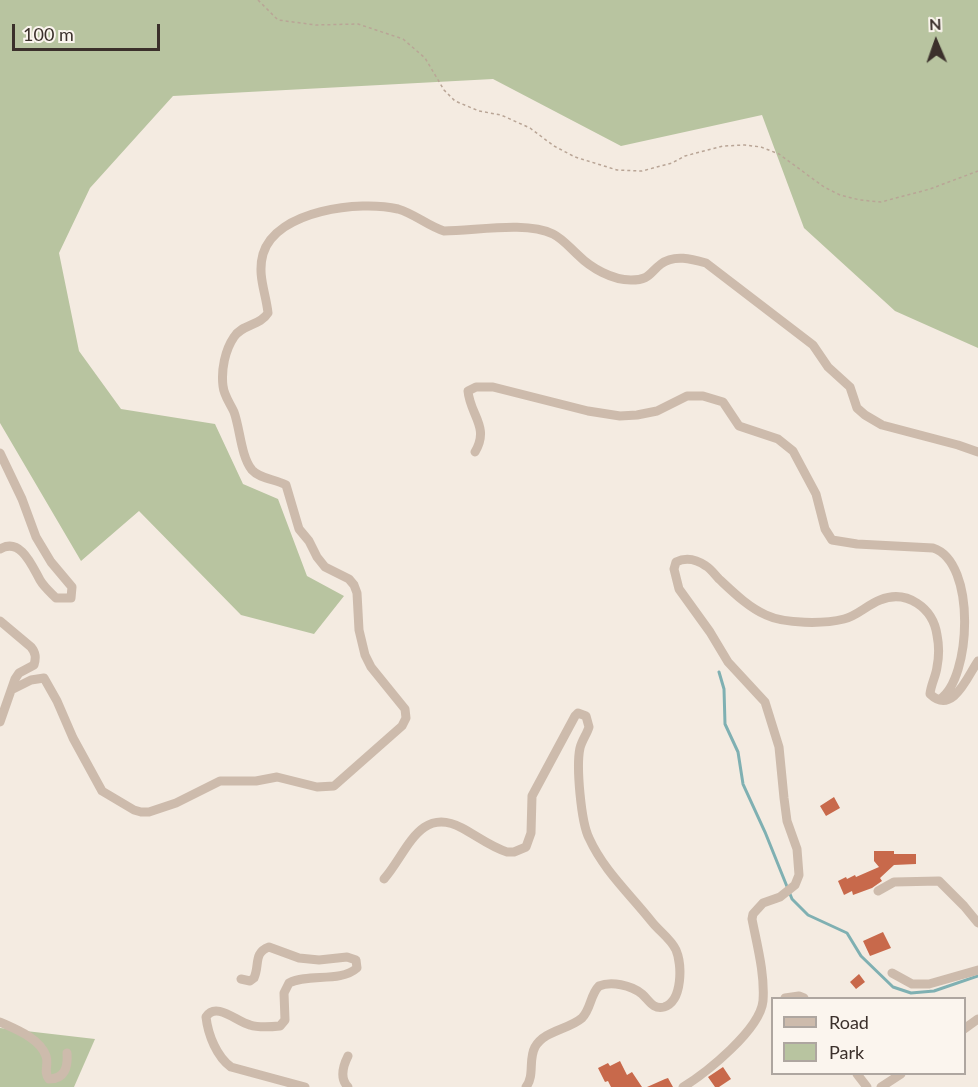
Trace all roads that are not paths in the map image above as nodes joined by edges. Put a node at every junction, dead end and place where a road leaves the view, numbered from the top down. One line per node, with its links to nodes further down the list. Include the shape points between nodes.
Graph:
1 (476, 452): 8 (street, via 481,429 468,391 476,387 493,387 620,416 657,411 687,396 723,402 739,426 778,440 793,451 816,494 832,540 933,548 945,555 957,574 965,601 965,624 952,684)
2 (978, 452): 7 (street, via 882,425 865,415 850,387 828,367 813,345 706,263 672,259 650,276 623,279 595,268 562,240 542,230 444,231 390,207 357,205 330,210 292,221 268,242 261,279 267,313 264,320 235,335 225,362 223,388 250,467 259,475 286,485 299,529 317,557 354,585 358,630 365,655 405,709 402,726 334,786 317,787 277,777 220,781 176,803 141,812 102,791 44,678)
3 (0, 453): 4 (street, via 36,537 72,587 71,598 56,598 40,580 29,558 15,547)
4 (0, 549)
5 (0, 621): 7 (street, via 35,651 34,665 19,673)
6 (978, 661): 8 (street, via 955,696)
7 (13, 689): 9 (street)
8 (940, 699): 16 (street, via 930,694 937,668 936,626 918,603 890,597 841,620 785,620 752,606 707,566 691,559 676,562 679,589 728,662 765,702 779,747 798,875 789,891 763,903 753,914)
9 (0, 722)
10 (384, 879): 23 (street, via 418,831 430,822 452,823 507,852 526,847 531,833 532,796 575,716 586,716 589,727 580,748 579,766 588,837 612,877 676,949 679,988 670,1004 658,1008 642,994 624,986 599,986 584,1017 536,1045 531,1080)
11 (878, 891): 12 (street, via 894,882 939,881)
12 (978, 923)
13 (978, 970): 14 (street, via 929,984 912,984)
14 (892, 974)
15 (241, 979): 21 (street, via 254,978 258,955 269,947 299,958 356,960 357,968 350,973 289,983 284,993 285,1020 280,1026 250,1026 215,1011 206,1017 223,1061 231,1067)
16 (768, 1002): 24 (street, via 738,1041)
17 (0, 1022): 18 (street, via 42,1049 49,1079 63,1075)
18 (67, 1053)
19 (348, 1056): 22 (street, via 342,1070)
20 (899, 1075): 25 (street)
21 (305, 1087)
22 (348, 1087)
23 (526, 1087)
24 (682, 1087)
25 (881, 1087)

